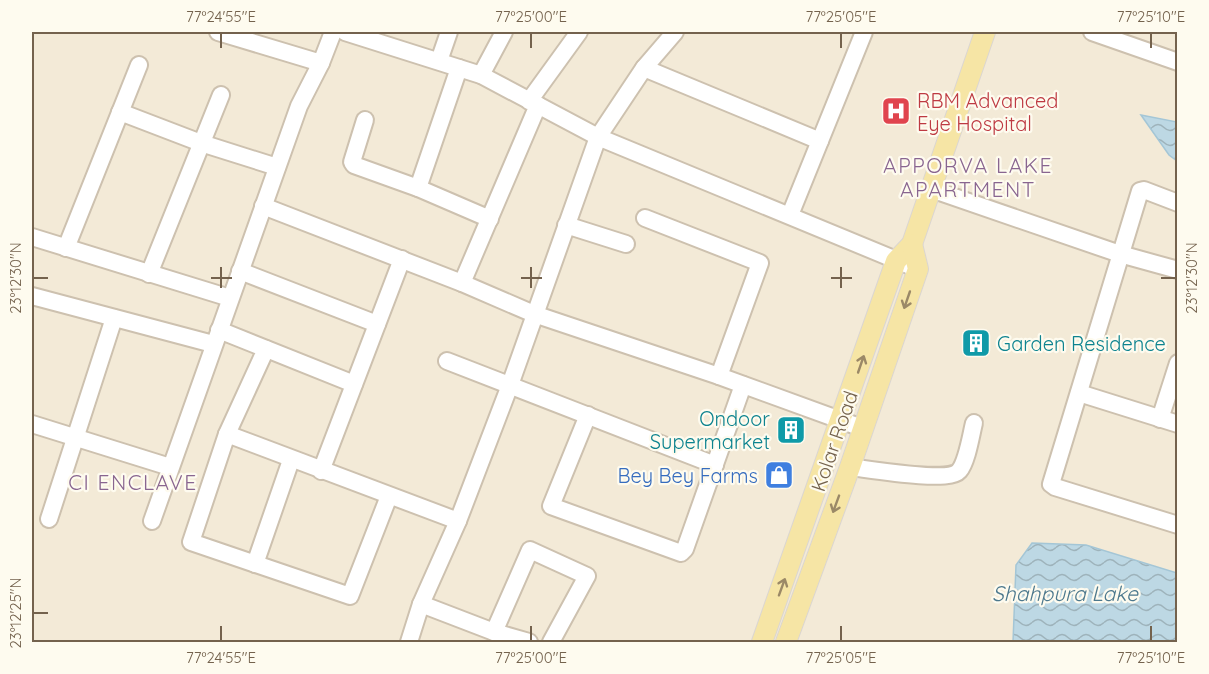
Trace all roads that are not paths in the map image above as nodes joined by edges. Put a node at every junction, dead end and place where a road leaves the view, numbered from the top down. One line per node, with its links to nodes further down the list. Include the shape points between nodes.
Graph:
1 (218, 32): 13 (street)
2 (333, 32): 13 (street)
3 (448, 32): 11 (street)
4 (504, 32): 17 (street)
5 (579, 32): 19 (street)
6 (675, 32): 16 (street)
7 (864, 32): 23 (street)
8 (985, 32): 27 (main road, Kolar Road)
9 (1092, 32): 12 (street)
10 (353, 33): 11 (street)
11 (439, 61): 15 (street)
12 (1178, 62)
13 (321, 63): 25 (street, via 299,106)
14 (139, 65): 20 (street)
15 (459, 68): 17 (street); 26 (street)
16 (644, 68): 22 (street); 23 (street)
17 (481, 75): 19 (street)
18 (221, 95): 24 (street)
19 (533, 103): 22 (street); 32 (street)
20 (120, 112): 24 (street); 37 (street)
21 (365, 120): 26 (street, via 352,164)
22 (598, 137): 30 (street); 33 (street)
23 (820, 141): 30 (street)
24 (201, 143): 25 (street); 44 (street)
25 (277, 167): 29 (street)
26 (418, 188): 32 (street)
27 (931, 189): 36 (main road, Kolar Road); 38 (street)
28 (1178, 203): 38 (street, via 1142,190)
29 (263, 206): 39 (street); 43 (street)
30 (790, 215): 40 (street)
31 (645, 218): 55 (street, via 760,263)
32 (490, 219): 45 (street)
33 (566, 225): 35 (street); 48 (street)
34 (32, 237): 37 (street)
35 (626, 244)
36 (912, 244): 40 (main road, Kolar Road); 41 (main road)
37 (66, 248): 44 (street)
38 (1120, 254): 42 (street); 59 (street)
39 (402, 260): 45 (street); 50 (street)
40 (896, 261): 41 (street); 62 (main road, Kolar Road, one-way to 40)
41 (918, 269): 66 (main road, Kolar Road, one-way to 66)
42 (1178, 270)
43 (240, 271): 47 (street); 50 (street)
44 (149, 274): 47 (street)
45 (462, 283): 48 (street)
46 (32, 296): 49 (street)
47 (230, 298): 51 (street)
48 (534, 314): 55 (street); 57 (street)
49 (114, 318): 51 (street); 68 (street)
50 (377, 324): 56 (street)
51 (216, 337): 52 (street); 72 (street)
52 (266, 349): 56 (street); 67 (street)
53 (447, 361): 57 (street)
54 (1178, 363): 61 (street)
55 (719, 376): 58 (street)
56 (354, 384): 73 (street)
57 (510, 385): 60 (street); 77 (street)
58 (743, 385): 62 (street); 70 (street)
59 (1079, 393): 61 (street); 78 (street, via 1051,484)
60 (588, 415): 70 (street); 70 (street, via 551,506 681,554)
61 (1160, 419): 65 (street)
62 (842, 422): 66 (street); 85 (main road, Kolar Road, one-way to 62)
63 (974, 423): 71 (street, via 964,461 954,475 916,475)
64 (32, 424): 68 (street)
65 (1178, 424)
66 (862, 428): 71 (main road, Kolar Road)
67 (227, 434): 69 (street); 79 (street, via 190,542)
68 (76, 438): 72 (street); 75 (street)
69 (291, 460): 73 (street); 79 (street)
70 (715, 465)
71 (850, 466): 86 (main road, Kolar Road, one-way to 86)
72 (170, 467): 76 (street)
73 (321, 471): 74 (street)
74 (389, 496): 77 (street); 79 (street, via 350,596)
75 (49, 519)
76 (152, 521)
77 (458, 521): 80 (street)
78 (1178, 525)
79 (255, 564)
80 (421, 604): 81 (street); 82 (street)
81 (494, 632): 83 (street); 84 (street, via 530,550 587,576)
82 (409, 642)
83 (529, 642)
84 (551, 642)
85 (762, 642)
86 (786, 642)

